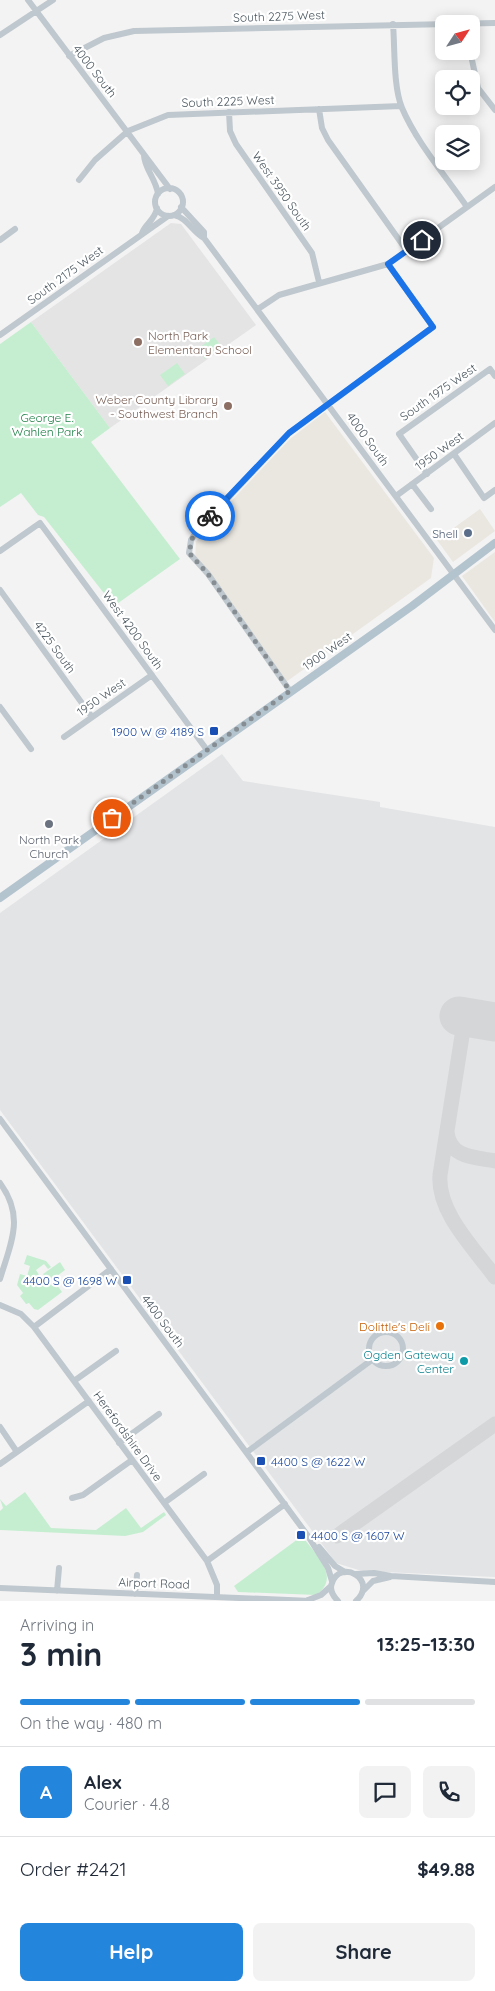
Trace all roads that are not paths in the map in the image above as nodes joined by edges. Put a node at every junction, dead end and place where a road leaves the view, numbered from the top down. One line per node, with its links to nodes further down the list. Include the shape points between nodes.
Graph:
1 (28, 0): 3 (street, 4000 South)
2 (52, 0): 3 (street)
3 (36, 12): 8 (street); 9 (street, 4000 South)
4 (480, 22): 6 (street, South 2275 West)
5 (435, 23): 7 (street, South 2275 West)
6 (495, 23)
7 (393, 24): 9 (street, South 2275 West, via 134,31 104,38); 11 (street)
8 (0, 35)
9 (69, 56): 15 (street, 4000 South)
10 (472, 60): 13 (street, via 478,88)
11 (401, 106): 12 (street, South 2225 West); 22 (street)
12 (319, 109): 14 (street, South 2225 West); 29 (street, via 328,140)
13 (495, 110)
14 (228, 112): 15 (street, South 2225 West, via 168,115); 31 (street, West 3950 South, via 230,131 236,144 312,253)
15 (128, 131): 16 (street, 4000 South); 17 (street, South 2225 West, via 94,160)
16 (144, 155): 19 (street, 4000 South); 20 (street, 4000 South)
17 (79, 180)
18 (495, 187): 22 (street)
19 (170, 189): 20 (street); 21 (street, via 180,194)
20 (158, 194): 23 (street)
21 (182, 207): 24 (street); 27 (street, 4000 South, via 204,232)
22 (467, 207): 29 (street)
23 (156, 208): 24 (street); 26 (street, South 2175 West, via 155,217)
24 (171, 215): 26 (street, South 2175 West); 27 (street, 4000 South, via 188,222)
25 (16, 229): 28 (street)
26 (142, 233): 33 (street, South 2175 West)
27 (204, 238): 32 (street, 4000 South)
28 (0, 240)
29 (407, 251): 30 (street)
30 (388, 264): 31 (street); 35 (street, via 433,327)
31 (319, 282): 32 (street, via 279,295)
32 (258, 309): 35 (street, 4000 South)
33 (0, 335)
34 (495, 376): 38 (street, South 1975 West, via 490,369 399,434)
35 (329, 404): 41 (street, 4000 South); 49 (street, via 289,433 196,531 189,547 189,553 208,574)
36 (495, 422): 37 (street, 1950 West)
37 (454, 454): 38 (street, 1950 West); 40 (street, via 484,498)
38 (427, 474): 39 (street, 1950 West)
39 (412, 484): 41 (street, 1950 West); 42 (street)
40 (495, 490)
41 (396, 496): 45 (street, 4000 South)
42 (431, 509)
43 (495, 543): 45 (main road, 1900 West)
44 (0, 552): 48 (street, West 4200 South, via 40,523)
45 (454, 575): 47 (street, 4000 South); 49 (main road, 1900 West)
46 (0, 590): 51 (street, 4225 South)
47 (495, 630)
48 (152, 675): 51 (street, 1950 West); 54 (street, West 4200 South)
49 (290, 691): 54 (main road, 1900 West)
50 (0, 707): 53 (street)
51 (92, 717): 52 (street, 1950 West)
52 (64, 737)
53 (31, 749)
54 (207, 750): 55 (main road, 1900 West)
55 (0, 898)
56 (0, 1119): 58 (street, 4400 South)
57 (0, 1183): 59 (street, via 13,1207 16,1221)
58 (111, 1269): 61 (street); 70 (street, 4400 South)
59 (0, 1279)
60 (0, 1305): 61 (street, Herefordshire Drive, via 21,1314)
61 (34, 1327): 64 (street, Herefordshire Drive)
62 (116, 1351): 64 (street)
63 (372, 1359): 63 (street, via 385,1366 398,1362 403,1351 398,1337 383,1333 374,1338 369,1348); 70 (street)
64 (74, 1381): 65 (street, Herefordshire Drive)
65 (88, 1401): 68 (street, Herefordshire Drive); 69 (street)
66 (160, 1414): 68 (street)
67 (0, 1428): 69 (street)
68 (119, 1443): 71 (street, Herefordshire Drive)
69 (17, 1452): 72 (street)
70 (247, 1452): 76 (street, 4400 South)
71 (132, 1460): 74 (street, via 83,1495); 75 (street, Herefordshire Drive)
72 (0, 1464)
73 (204, 1474): 75 (street)
74 (72, 1498)
75 (164, 1503): 78 (street, Herefordshire Drive)
76 (285, 1504): 77 (street, 4400 South); 78 (street)
77 (308, 1536): 80 (street, 4400 South, via 335,1566); 85 (street, 4400 South, via 328,1568)
78 (207, 1561): 90 (street, Herefordshire Drive, via 217,1584)
79 (59, 1568): 87 (street)
80 (345, 1572): 81 (street); 85 (street, Airport Road, via 339,1574)
81 (356, 1574): 83 (street); 89 (street, via 362,1581)
82 (137, 1576): 88 (street)
83 (391, 1576): 84 (street); 89 (street, via 373,1581)
84 (495, 1582)
85 (332, 1584): 91 (street, Airport Road, via 323,1594); 92 (street, 4400 South, via 333,1596)
86 (0, 1588): 87 (street, Airport Road)
87 (58, 1591): 88 (street, Airport Road)
88 (135, 1594): 90 (street, Airport Road)
89 (363, 1595): 93 (street)
90 (217, 1597): 91 (street, Airport Road)
91 (309, 1601)
92 (338, 1601)
93 (356, 1601)

